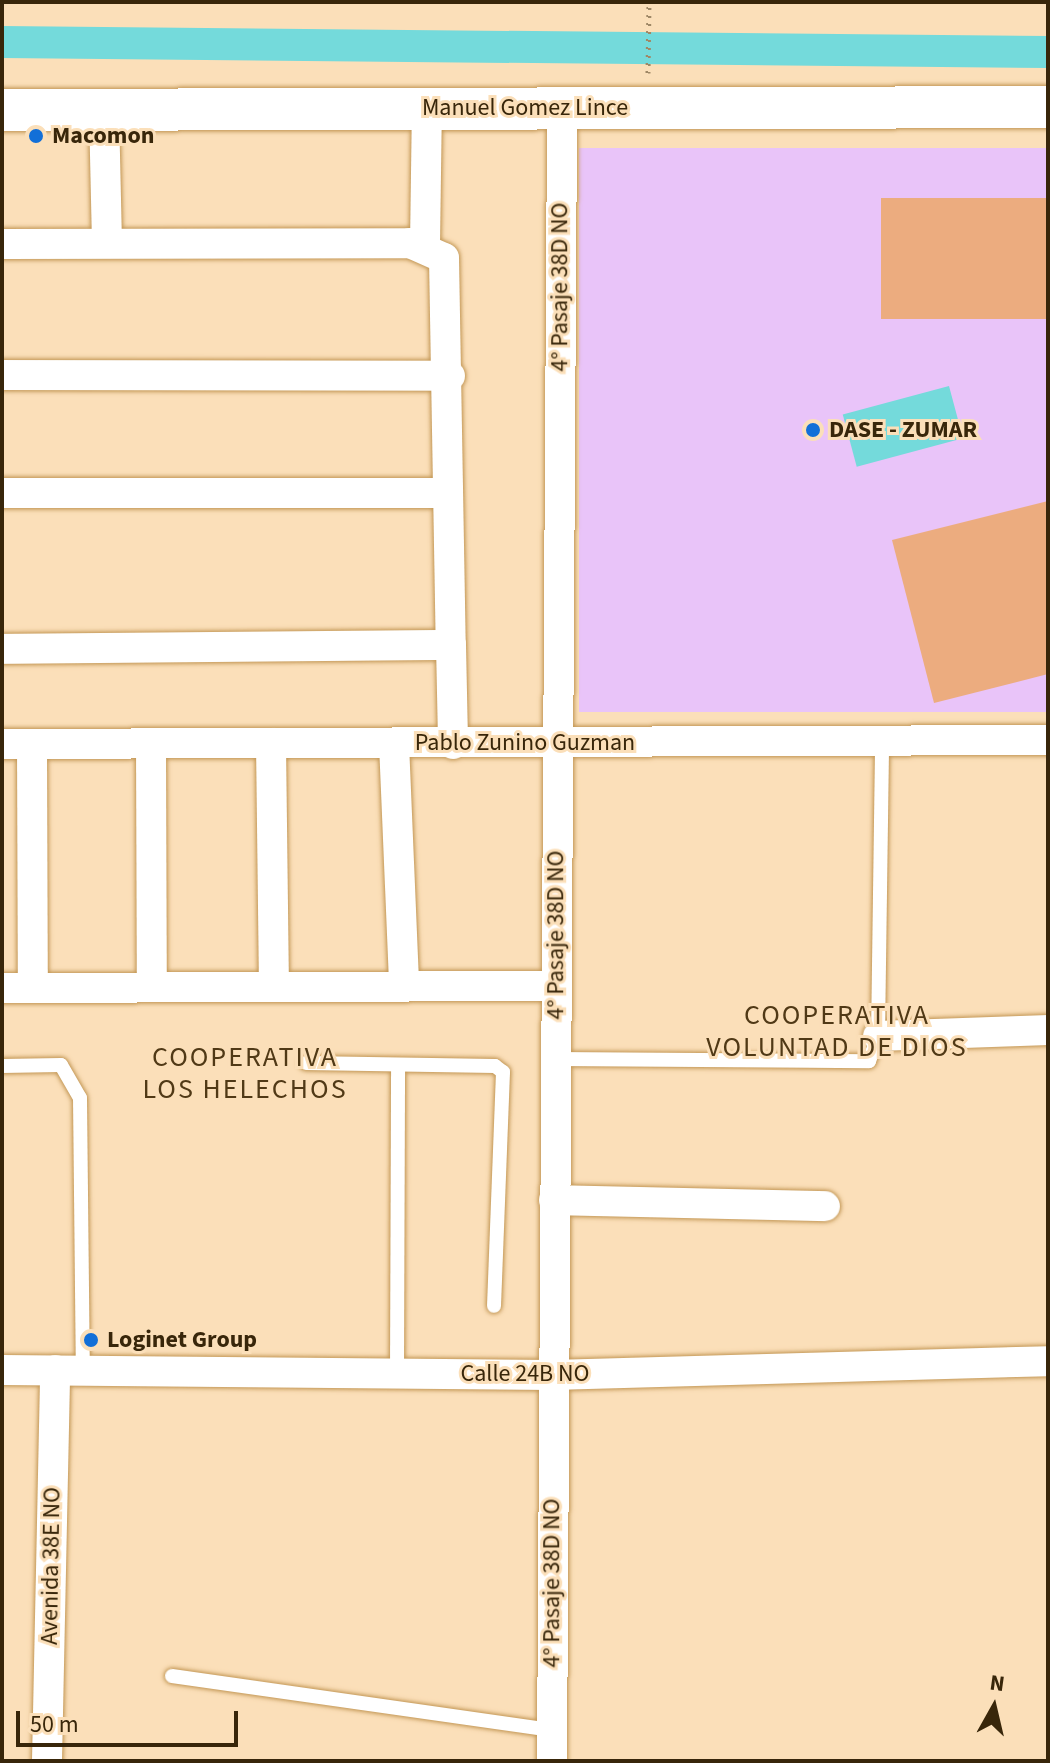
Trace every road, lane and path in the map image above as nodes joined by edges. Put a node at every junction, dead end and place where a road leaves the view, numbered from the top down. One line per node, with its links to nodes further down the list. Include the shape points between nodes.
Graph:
1 (649, 2): 2 (path)
2 (648, 78)
3 (1048, 107): 5 (main road, Manuel Gomez Lince)
4 (427, 108): 5 (main road, Manuel Gomez Lince); 7 (main road, Manuel Gomez Lince); 10 (street)
5 (562, 108): 21 (street, 4° Pasaje 38D NO)
6 (2, 110): 7 (main road, Manuel Gomez Lince)
7 (104, 111): 8 (street)
8 (107, 241): 9 (street); 10 (street)
9 (2, 244)
10 (425, 245): 12 (street, via 444,258)
11 (2, 375): 12 (street)
12 (450, 376): 14 (street)
13 (2, 493): 14 (street)
14 (448, 493): 15 (street)
15 (451, 645): 16 (street); 25 (street)
16 (2, 649)
17 (1048, 740): 18 (street, Pablo Zunino Guzman)
18 (882, 741): 21 (street, Pablo Zunino Guzman); 33 (lane)
19 (271, 743): 20 (street, Pablo Zunino Guzman); 24 (street, Pablo Zunino Guzman); 26 (street)
20 (394, 743): 25 (street, Pablo Zunino Guzman); 27 (street)
21 (557, 743): 25 (street, Pablo Zunino Guzman); 29 (street, 4° Pasaje 38D NO)
22 (2, 744): 23 (street, Pablo Zunino Guzman)
23 (32, 744): 24 (street, Pablo Zunino Guzman); 30 (street)
24 (151, 744): 28 (street)
25 (453, 744)
26 (274, 982): 27 (street); 28 (street)
27 (404, 984): 29 (street)
28 (152, 985): 30 (street)
29 (556, 986): 34 (street, 4° Pasaje 38D NO)
30 (33, 987): 31 (street)
31 (2, 988)
32 (1048, 1030): 33 (street)
33 (878, 1036): 34 (lane, via 869,1061)
34 (554, 1059): 38 (street, 4° Pasaje 38D NO)
35 (306, 1063): 37 (lane)
36 (2, 1066): 43 (lane, via 61,1065 80,1098)
37 (398, 1066): 40 (lane, via 495,1066 503,1072); 44 (lane)
38 (554, 1200): 39 (street); 45 (street, 4° Pasaje 38D NO)
39 (825, 1206)
40 (494, 1306)
41 (1048, 1361): 45 (street, Calle 24B NO)
42 (2, 1370): 43 (street, Calle 24B NO)
43 (69, 1370): 44 (street, Calle 24B NO); 48 (street, Avenida 38E NO)
44 (397, 1373): 45 (street, Calle 24B NO)
45 (552, 1375): 47 (street, 4° Pasaje 38D NO)
46 (172, 1676): 47 (lane)
47 (552, 1730): 49 (street, 4° Pasaje 38D NO)
48 (47, 1761)
49 (552, 1761)

